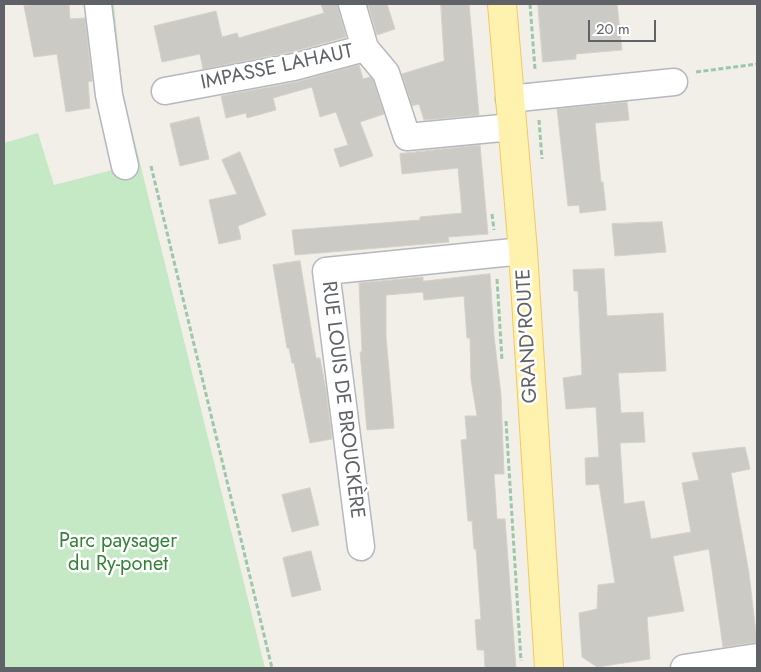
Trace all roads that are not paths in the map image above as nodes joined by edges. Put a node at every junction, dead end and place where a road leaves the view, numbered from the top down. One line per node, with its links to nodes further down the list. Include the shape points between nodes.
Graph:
1 (98, 4): 9 (street, via 109,95)
2 (352, 4): 4 (street)
3 (502, 4): 7 (main road, GRAND'ROUTE)
4 (365, 48): 6 (street, IMPASSE LAHAUT, via 294,67); 8 (street, IMPASSE LAHAUT, via 386,74 407,137)
5 (674, 82): 7 (street)
6 (165, 91)
7 (509, 99): 8 (main road, GRAND'ROUTE)
8 (512, 127): 10 (main road, GRAND'ROUTE)
9 (137, 161)
10 (523, 251): 11 (street, RUE LOUIS DE BROUCKÈRE, via 326,271); 13 (main road, GRAND'ROUTE)
11 (361, 547)
12 (757, 657): 14 (street)
13 (549, 668)
14 (684, 668)

